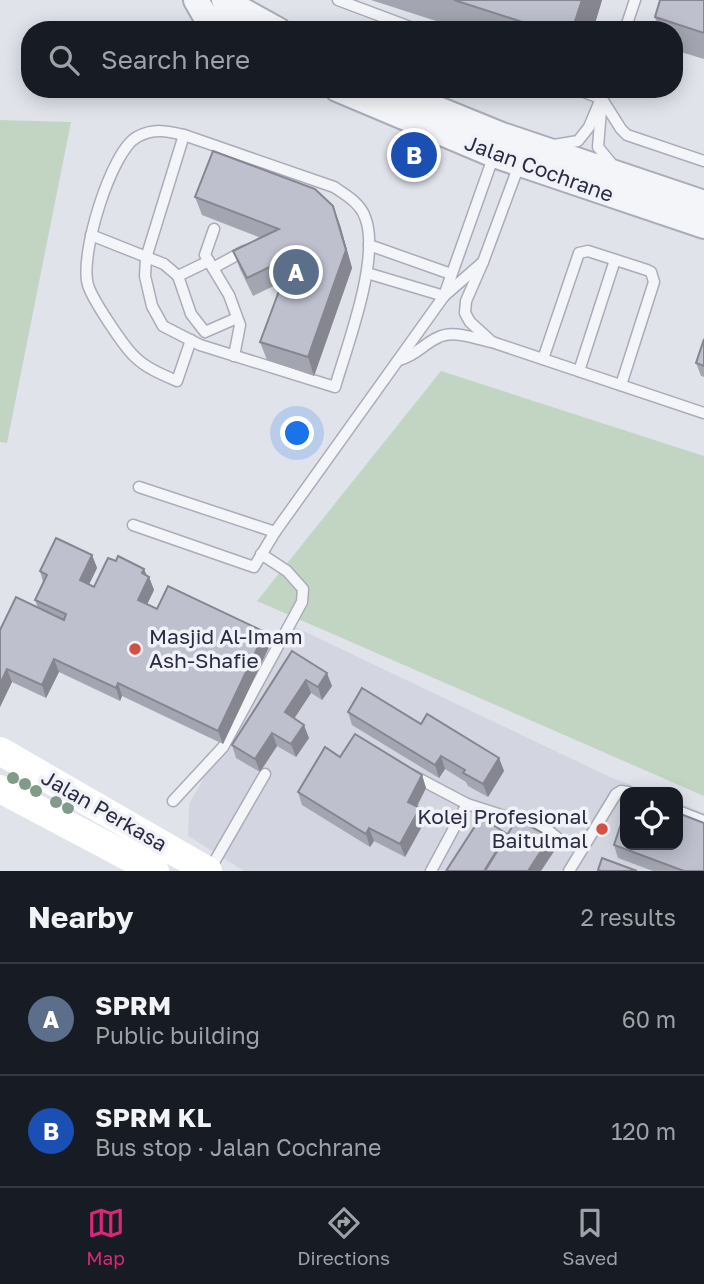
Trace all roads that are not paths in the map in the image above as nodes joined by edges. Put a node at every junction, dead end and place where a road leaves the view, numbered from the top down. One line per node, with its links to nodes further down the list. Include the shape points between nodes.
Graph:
1 (196, 0): 6 (street, via 204,14)
2 (224, 0): 5 (street)
3 (338, 0): 8 (lane)
4 (635, 0): 9 (lane)
5 (247, 8): 7 (street)
6 (216, 21)
7 (265, 21)
8 (394, 21)
9 (628, 21)
10 (363, 98): 16 (street, Jalan Cochrane)
11 (407, 98): 16 (street, Jalan Cochrane)
12 (602, 98): 17 (lane, via 578,141)
13 (603, 98): 19 (lane, via 598,147)
14 (606, 98): 18 (lane, via 627,135)
15 (184, 135): 23 (lane, via 151,131 122,151 112,168); 24 (lane, via 334,187 365,215); 26 (lane)
16 (498, 145): 17 (street, Jalan Cochrane); 31 (lane)
17 (523, 154): 19 (street, Jalan Cochrane); 21 (street, Jalan Cochrane); 28 (lane)
18 (704, 161)
19 (628, 178): 20 (street, Jalan Cochrane)
20 (704, 203)
21 (704, 226)
22 (214, 229): 29 (lane, via 205,255)
23 (92, 235): 26 (lane); 35 (lane, via 86,251 88,286 134,357 177,381)
24 (369, 245): 30 (lane); 31 (lane)
25 (248, 249): 29 (lane)
26 (146, 258): 32 (lane, via 164,264); 35 (lane, via 152,306 163,326)
27 (615, 260): 38 (lane, via 588,251 579,253); 40 (lane); 41 (lane, via 647,270 654,277)
28 (484, 262): 33 (lane); 36 (lane, via 465,313)
29 (211, 265): 32 (lane); 34 (lane)
30 (367, 273): 33 (lane); 37 (lane, via 335,387)
31 (451, 274): 33 (lane)
32 (178, 276): 34 (lane, via 191,314 205,332)
33 (444, 296): 39 (lane)
34 (237, 318): 37 (lane, via 240,325)
35 (191, 340): 37 (lane)
36 (492, 342): 38 (lane); 39 (lane, via 445,335)
37 (234, 356)
38 (543, 359): 40 (lane)
39 (399, 360): 45 (lane)
40 (579, 371): 41 (lane)
41 (621, 385): 42 (lane)
42 (704, 413)
43 (139, 487): 45 (lane)
44 (133, 525): 46 (lane, via 254,567)
45 (275, 532): 46 (lane)
46 (261, 554): 52 (lane, via 296,580 303,589 302,602 223,747)
47 (0, 751): 58 (main road, Jalan Perkasa)
48 (397, 767): 53 (lane)
49 (265, 774): 58 (lane)
50 (0, 789): 57 (main road, Jalan Perkasa)
51 (620, 792): 60 (lane)
52 (173, 801)
53 (467, 804): 56 (lane, via 548,830); 59 (lane)
54 (683, 813): 55 (lane)
55 (704, 821)
56 (561, 841)
57 (146, 869)
58 (208, 871)
59 (431, 871)
60 (569, 871)

